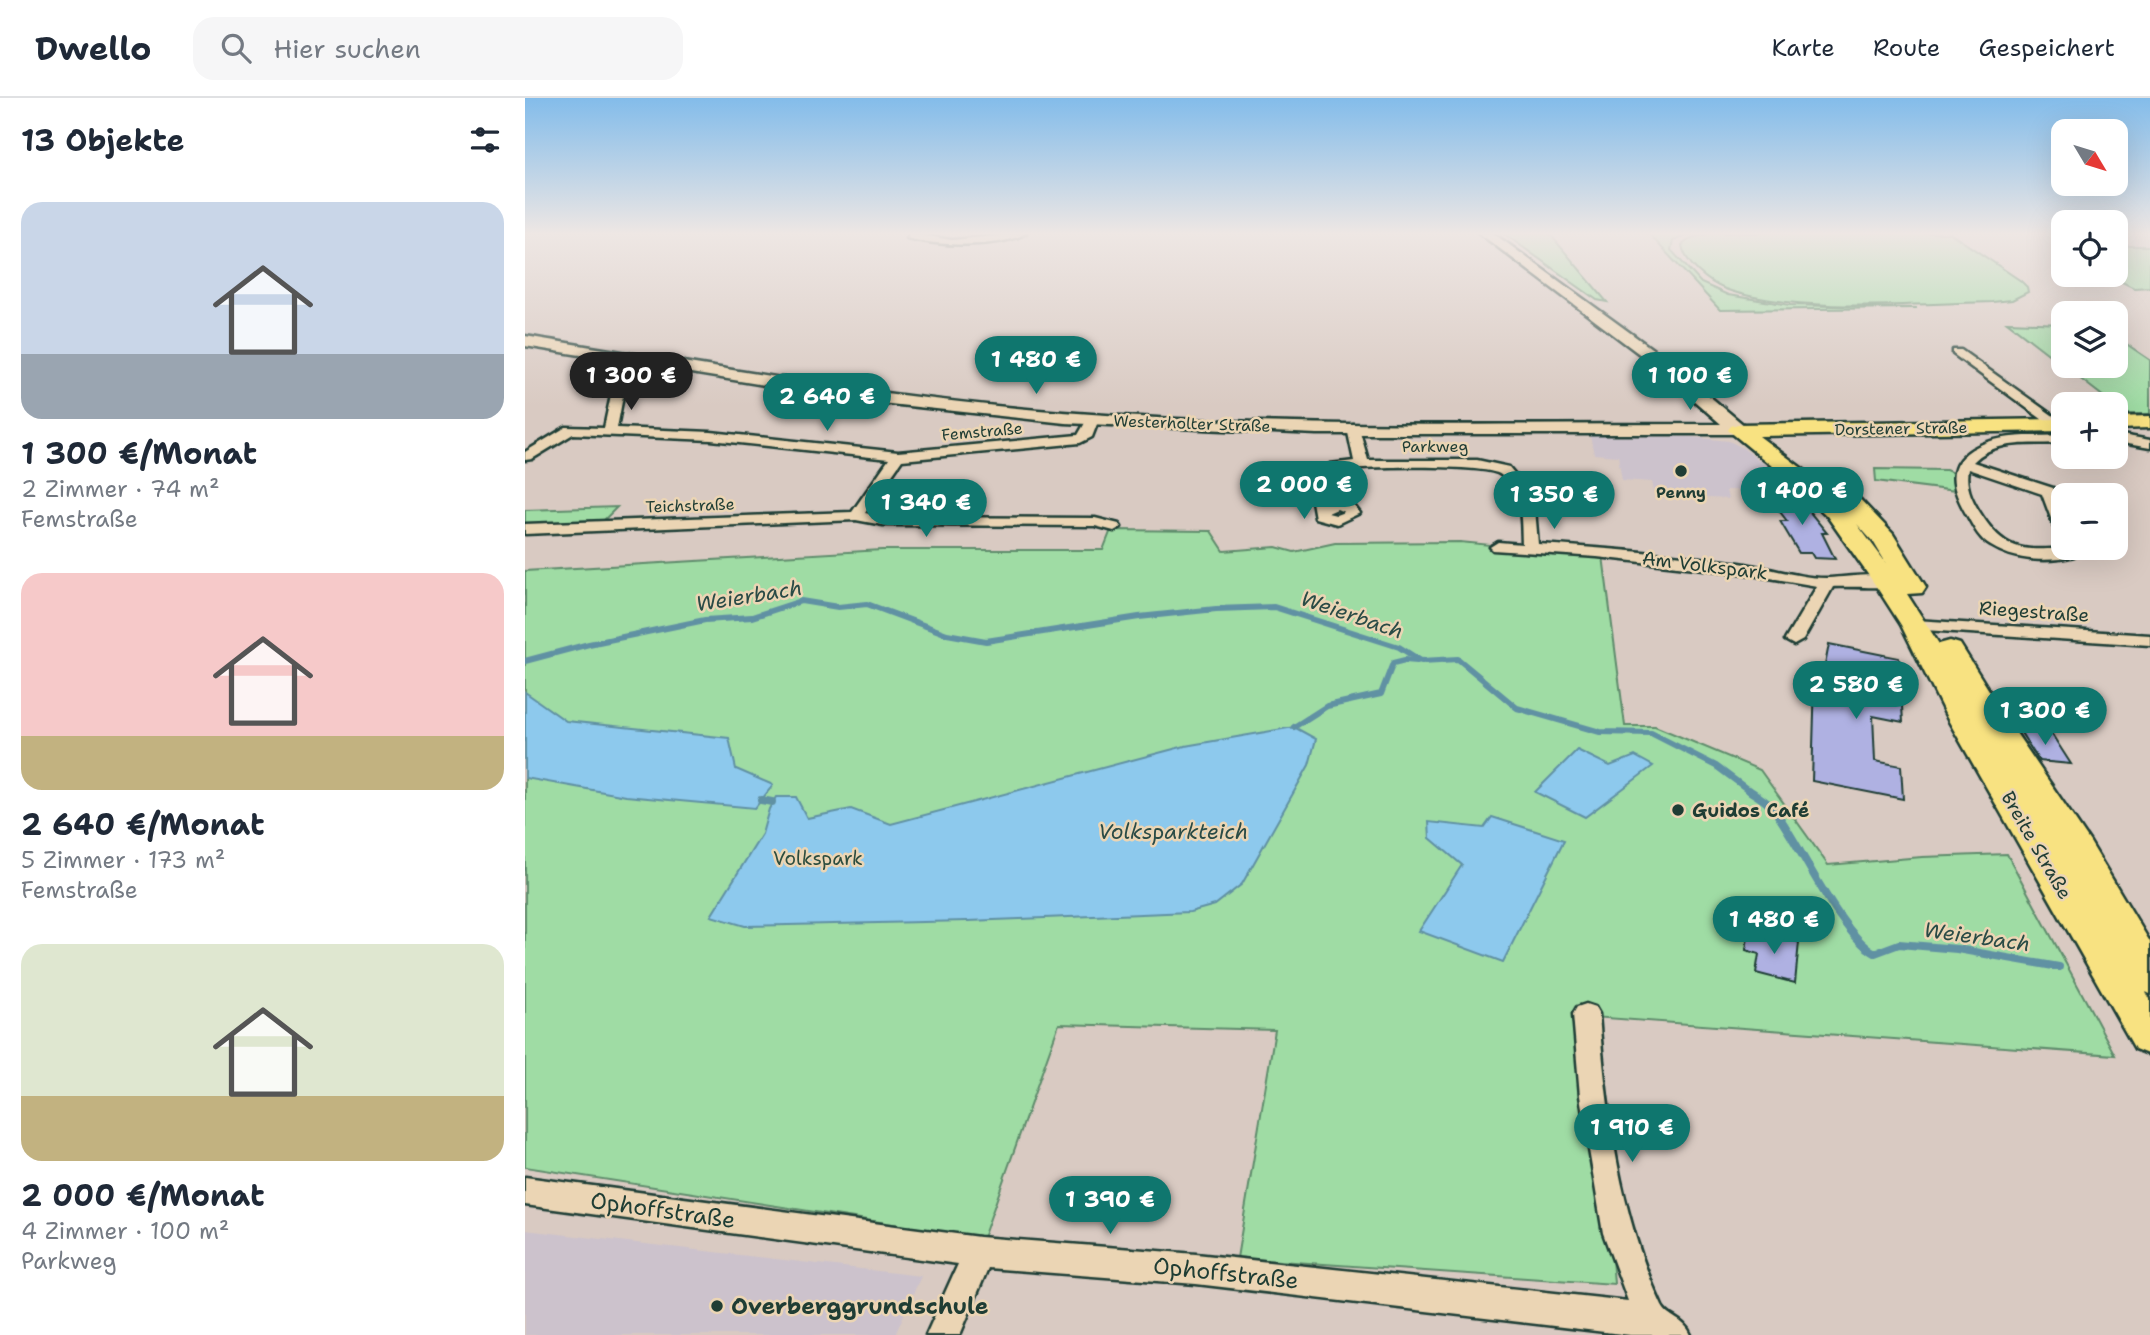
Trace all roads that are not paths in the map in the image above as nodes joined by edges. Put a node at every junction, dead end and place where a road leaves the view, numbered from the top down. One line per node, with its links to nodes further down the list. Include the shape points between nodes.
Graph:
1 (1562, 291): 4 (main road)
2 (525, 341): 6 (main road, Westerholter Straße, via 917,402)
3 (1957, 352): 7 (street)
4 (1666, 368): 11 (main road); 12 (main road)
5 (627, 380): 15 (street, via 618,390)
6 (1093, 419): 10 (main road, Westerholter Straße); 19 (street, Femstraße, via 1086,437 1080,439)
7 (2051, 422)
8 (2150, 422): 9 (main road)
9 (2128, 423)
10 (1353, 428): 11 (main road, Westerholter Straße); 22 (street)
11 (1738, 429): 12 (main road, Dorstener Straße); 32 (main road, Breite Straße, via 1803,480)
12 (1761, 429): 13 (main road, Dorstener Straße); 21 (main road, Breite Straße)
13 (1826, 429): 14 (main road, Dorstener Straße, via 1994,425); 21 (main road, via 1800,440)
14 (2051, 429)
15 (610, 430): 19 (street, Femstraße); 20 (street, Femstraße, via 571,430)
16 (2051, 432): 23 (street, via 1983,448)
17 (2128, 440): 18 (street)
18 (2150, 444)
19 (898, 456): 26 (street)
20 (526, 457)
21 (1802, 460): 32 (main road, Breite Straße, via 1860,511 1884,539)
22 (1362, 464): 25 (street, Parkweg, via 1335,467 1315,479); 30 (street, Parkweg, via 1477,464 1504,470 1527,497)
23 (1965, 464): 24 (street, via 2048,491); 31 (street, via 1958,478 1961,494 1992,542)
24 (2051, 499)
25 (1320, 512)
26 (856, 516): 27 (street, Teichstraße, via 883,521 1095,522); 28 (street, Teichstraße)
27 (1114, 527)
28 (525, 529)
29 (1498, 547): 30 (street, Am Volkspark)
30 (1531, 547): 33 (street, Am Volkspark, via 1739,568)
31 (2051, 555)
32 (1898, 582): 33 (street, Am Volkspark); 34 (main road, Breite Straße)
33 (1827, 583): 35 (street)
34 (1925, 625): 36 (street, Riegestraße); 37 (main road, Breite Straße, via 2077,851); 39 (main road, Breite Straße, via 1963,718)
35 (1794, 640)
36 (2150, 640)
37 (2150, 978)
38 (1586, 1014): 42 (street, via 1588,1060 1619,1237)
39 (2150, 1037)
40 (525, 1191): 41 (street, Ophoffstraße)
41 (979, 1252): 42 (street, Ophoffstraße, via 1196,1269); 43 (street)
42 (1657, 1330)
43 (943, 1335)

